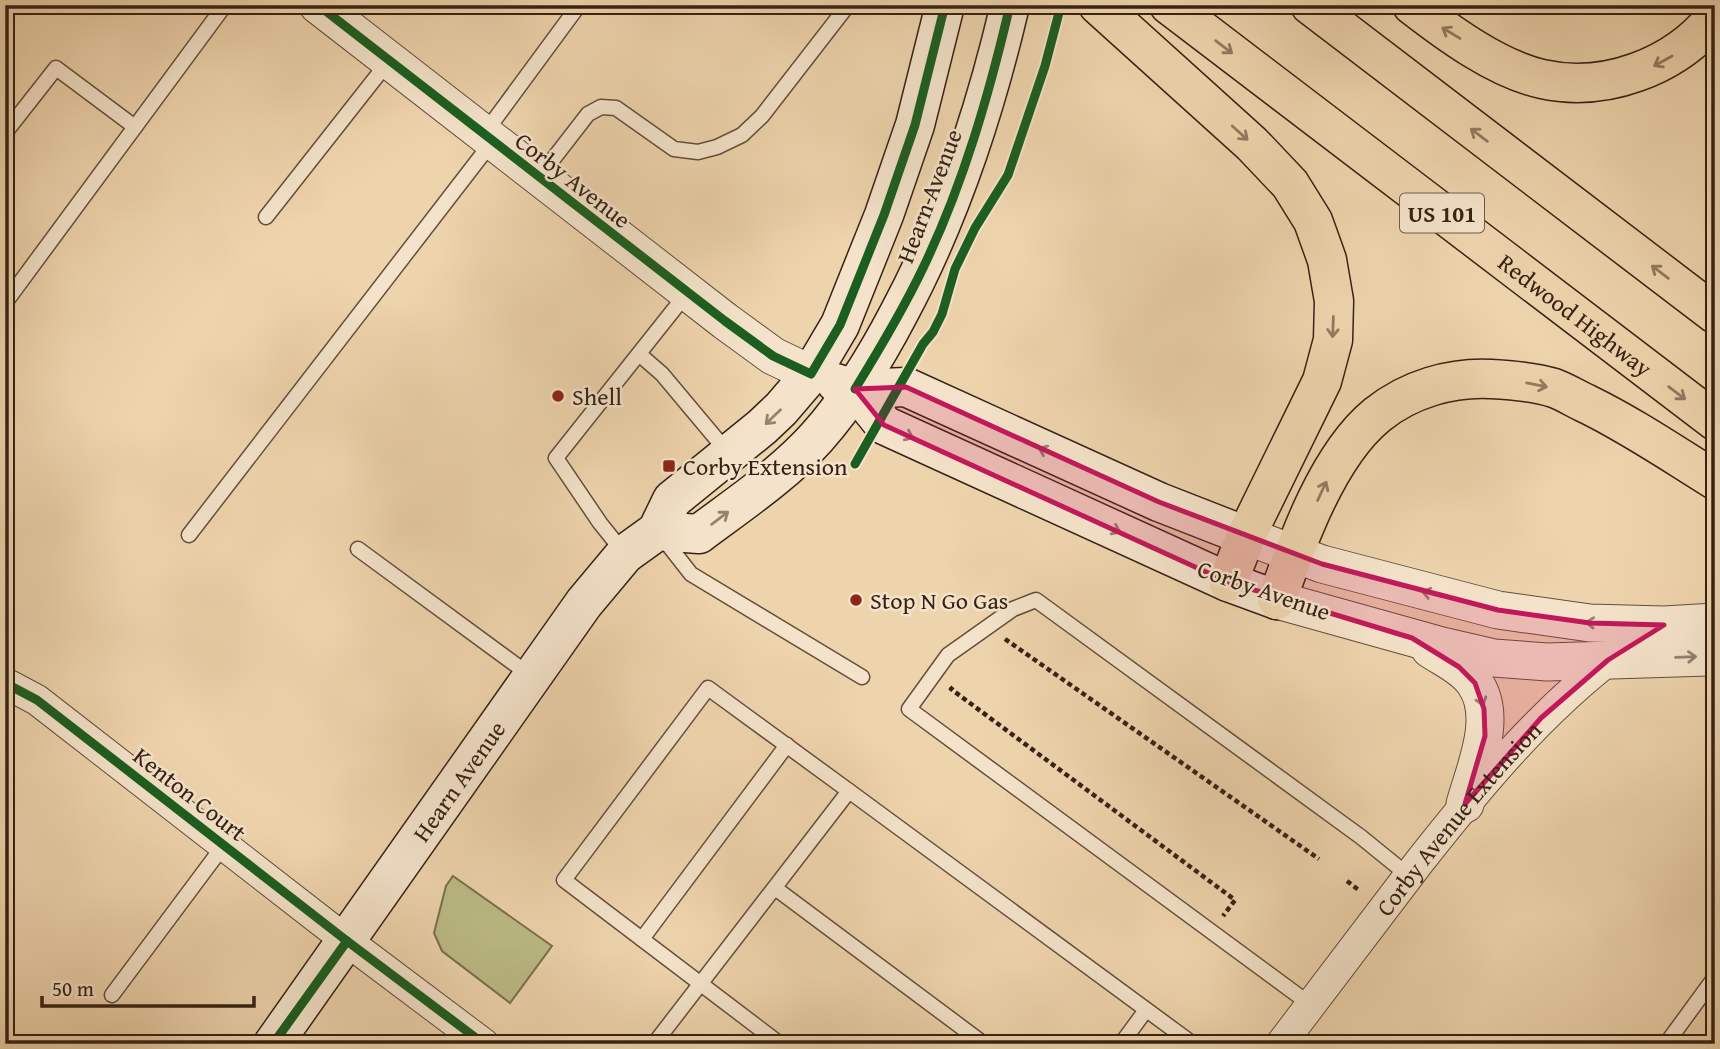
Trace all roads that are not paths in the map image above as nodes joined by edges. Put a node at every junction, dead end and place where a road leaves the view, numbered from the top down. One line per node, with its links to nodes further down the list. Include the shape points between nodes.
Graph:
1 (225, 5): 13 (lane)
2 (318, 5): 12 (street, Corby Avenue)
3 (579, 5): 15 (lane)
4 (848, 5): 16 (lane, via 742,135 698,152 674,149 616,107 601,107 588,114)
5 (944, 5): 22 (main road, Hearn Avenue, via 915,125 884,215 840,325)
6 (1098, 5): 29 (highway, one-way to 29, via 1290,184 1314,221 1327,260 1333,327 1322,381)
7 (1169, 5): 24 (highway, Redwood Highway / US 101, one-way to 24)
8 (1310, 5): 20 (highway, one-way to 8)
9 (1412, 5): 10 (highway, one-way to 9, via 1683,50 1651,68 1587,83 1543,79 1494,60)
10 (1715, 17)
11 (1006, 22): 23 (main road, Hearn Avenue, via 966,163 924,267)
12 (389, 61): 15 (street, Corby Avenue); 17 (lane)
13 (135, 127): 14 (lane, via 56,68); 19 (lane)
14 (5, 133)
15 (488, 137): 16 (street, Corby Avenue); 28 (lane)
16 (538, 178): 18 (street, Corby Avenue)
17 (266, 217)
18 (687, 293): 21 (lane); 22 (street, Corby Avenue, via 773,356)
19 (5, 303)
20 (1715, 314)
21 (639, 354): 25 (lane, via 662,374); 32 (lane, via 556,458)
22 (811, 374): 23 (main road, Corby Avenue); 25 (main road, Hearn Avenue, one-way to 25, via 781,410)
23 (855, 389): 27 (main road, Hearn Avenue, one-way to 23, via 699,534 797,456); 29 (main road, Corby Avenue, one-way to 23, via 1146,496 906,387); 33 (main road, Corby Avenue, one-way to 33, via 884,425)
24 (1715, 421)
25 (729, 455): 27 (main road, Hearn Avenue, via 672,500)
26 (1715, 480): 31 (highway, one-way to 26, via 1326,482 1350,444 1377,415 1443,382 1511,380 1554,388 1620,421)
27 (657, 531): 32 (main road, Hearn Avenue); 41 (lane, via 691,574)
28 (189, 535)
29 (1246, 536): 31 (street, Corby Avenue); 33 (highway)
30 (358, 549): 40 (lane)
31 (1293, 553): 34 (highway); 36 (street, Corby Avenue, one-way to 31, via 1590,623 1498,610)
32 (625, 554): 40 (main road, Hearn Avenue)
33 (1228, 582): 34 (main road, Corby Avenue)
34 (1277, 600): 37 (street, Corby Avenue)
35 (1715, 622): 36 (street, Corby Avenue)
36 (1664, 625): 39 (street, Corby Avenue Extension)
37 (1412, 638): 39 (street, Corby Avenue, via 1494,658); 45 (street, one-way to 45, via 1459,667 1475,683 1485,709 1485,736)
38 (1715, 654): 39 (street, Corby Avenue, one-way to 38)
39 (1608, 660): 45 (street, Corby Avenue Extension, via 1541,718)
40 (531, 677): 50 (main road, Hearn Avenue)
41 (862, 677)
42 (5, 683): 46 (street, Kenton Court, via 37,700)
43 (787, 745): 44 (lane); 49 (lane); 49 (lane, via 708,688 564,880)
44 (849, 791): 48 (lane); 55 (lane)
45 (1465, 804): 47 (street, Corby Avenue Extension)
46 (223, 845): 50 (street, Kenton Court); 53 (lane)
47 (1409, 876): 54 (street, Corby Avenue Extension); 54 (lane, via 1037,600 1013,609 948,655 909,709)
48 (775, 887): 52 (lane); 60 (lane)
49 (642, 939): 52 (lane)
50 (347, 941): 56 (main road, Hearn Avenue); 57 (street, Kenton Court)
51 (1715, 977): 64 (lane)
52 (701, 984): 58 (lane); 59 (lane)
53 (111, 995)
54 (1311, 1005): 63 (street, Corby Avenue Extension)
55 (1146, 1010): 61 (lane); 62 (lane)
56 (273, 1044)
57 (484, 1044)
58 (654, 1044)
59 (780, 1044)
60 (984, 1044)
61 (1121, 1044)
62 (1192, 1044)
63 (1281, 1044)
64 (1666, 1044)

